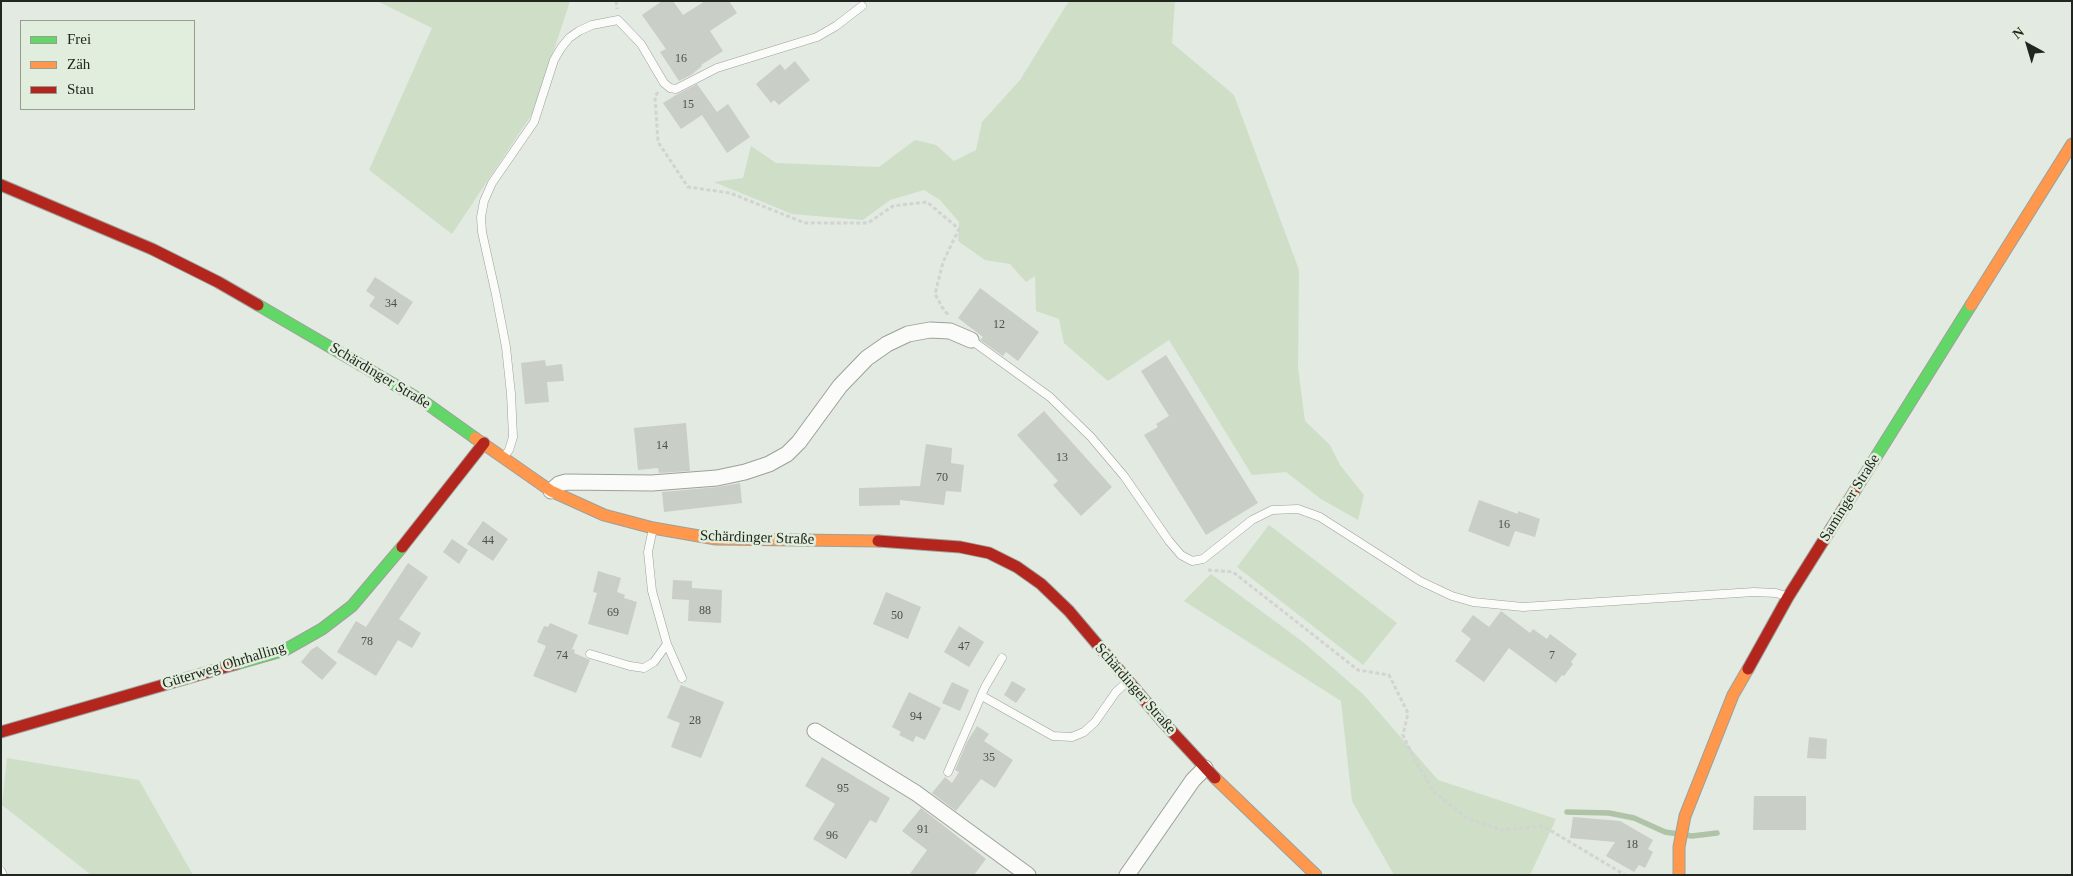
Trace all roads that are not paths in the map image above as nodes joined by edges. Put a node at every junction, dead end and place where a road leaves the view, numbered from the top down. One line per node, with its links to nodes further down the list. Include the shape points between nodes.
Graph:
1 (862, 6): 6 (lane, via 817,37 717,68 676,89 664,83 641,44 618,20 579,31 561,48 534,122 484,201 482,232 506,347 511,394 513,437)
2 (2072, 144): 9 (main road, Saminger Straße)
3 (1, 186): 5 (main road, Schärdinger Straße, via 152,249 218,282 426,403)
4 (971, 340): 7 (street, via 950,331 930,330 908,334 888,344 867,358 840,386 799,442 769,464 717,478 652,484 566,482); 9 (lane, via 1050,397 1091,437 1124,476 1168,541 1180,555 1192,561 1203,558 1252,520 1272,510 1298,509 1320,517 1420,581 1473,602 1523,607 1754,592)
5 (484, 443): 6 (main road, Schärdinger Straße); 17 (main road, Güterweg Ohrhalling, via 383,571 352,606 322,629 285,650)
6 (504, 457): 7 (main road, Schärdinger Straße)
7 (551, 491): 8 (main road, Schärdinger Straße, via 604,515)
8 (652, 528): 10 (lane, via 648,552 652,591); 14 (main road, Schärdinger Straße, via 716,539 870,540 960,547 989,553 1042,584)
9 (1788, 597): 25 (main road, Saminger Straße, via 1733,695 1685,816 1679,847)
10 (667, 644): 11 (lane, via 654,662 644,668); 13 (lane)
11 (590, 654)
12 (1002, 658): 15 (lane)
13 (682, 678)
14 (1128, 681): 15 (lane, via 1084,732 1072,737 1052,736); 18 (main road, Schärdinger Straße)
15 (982, 696): 19 (lane)
16 (815, 731): 22 (street, via 916,792)
17 (1, 732)
18 (1205, 768): 23 (street, via 1193,780); 24 (main road, Schärdinger Straße)
19 (948, 772)
20 (1, 871): 21 (lane)
21 (3, 875)
22 (1028, 875)
23 (1127, 875)
24 (1316, 875)
25 (1679, 875)

